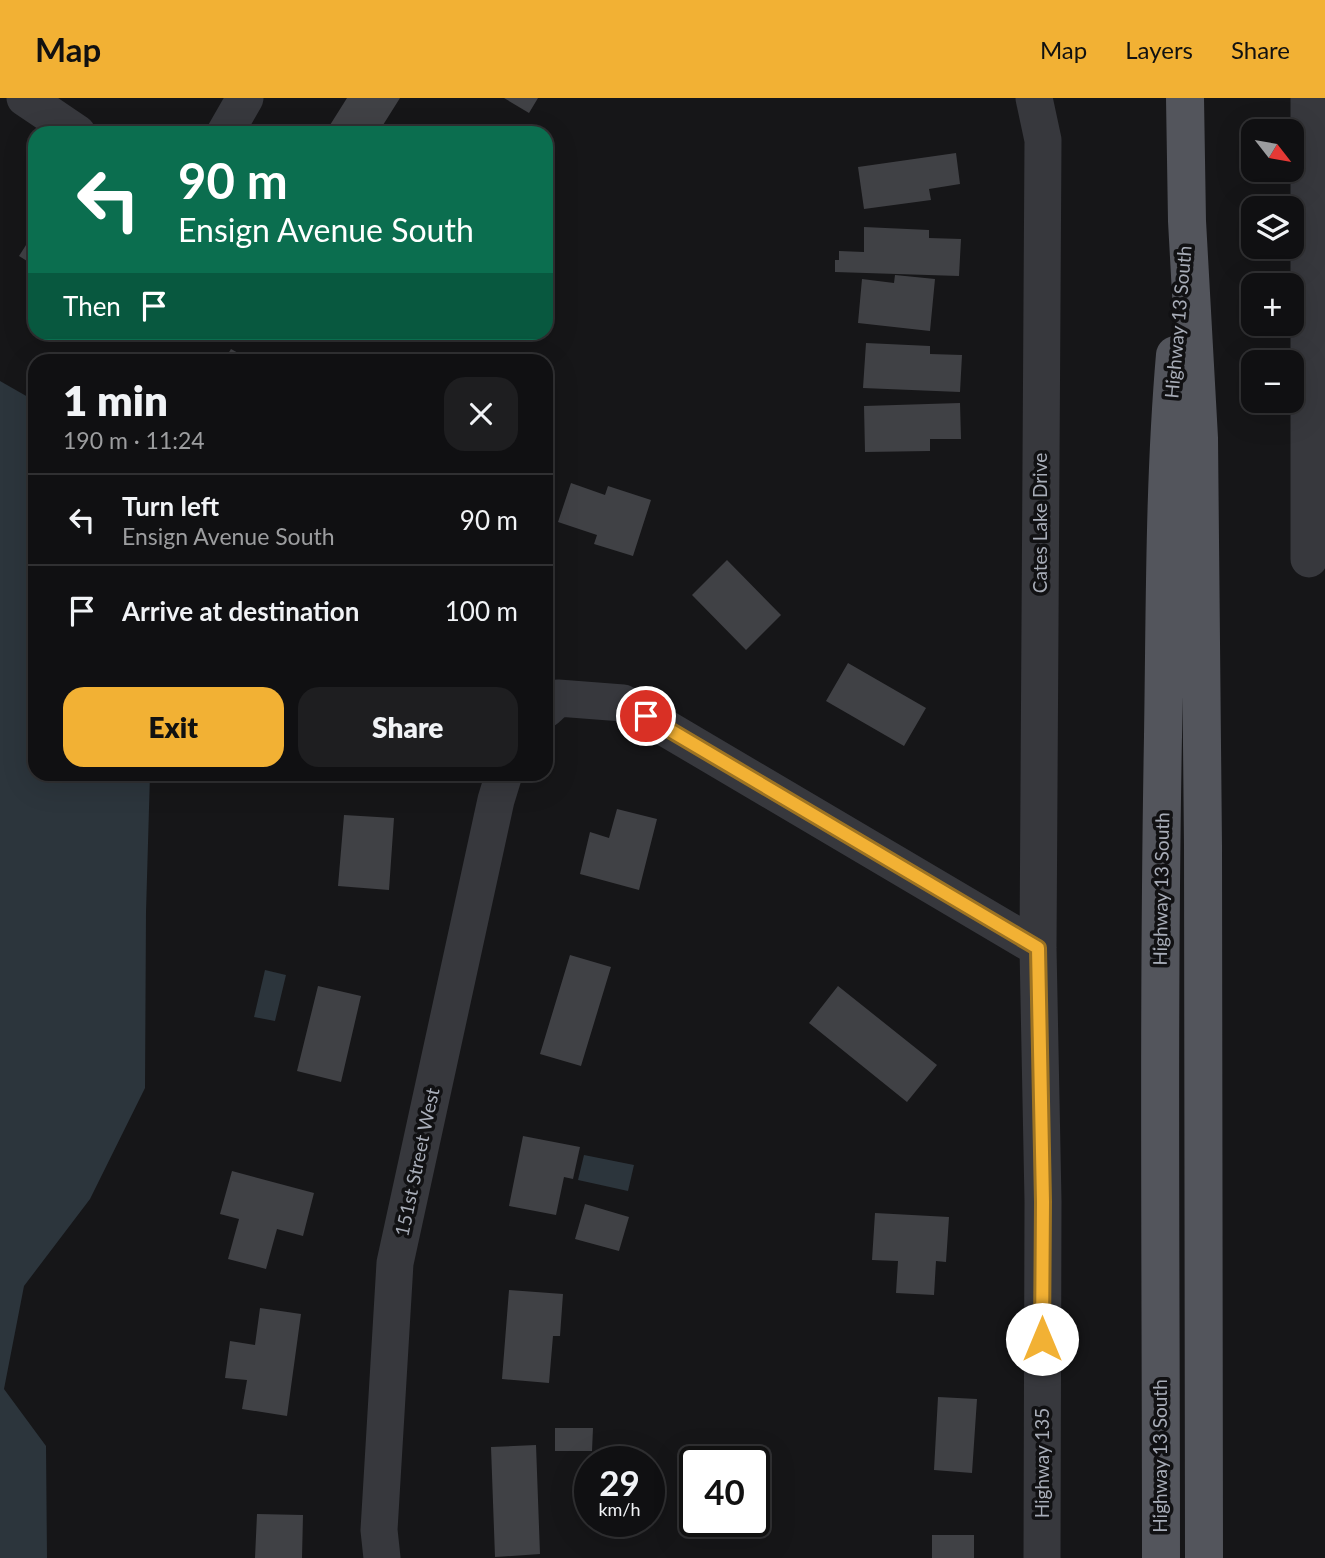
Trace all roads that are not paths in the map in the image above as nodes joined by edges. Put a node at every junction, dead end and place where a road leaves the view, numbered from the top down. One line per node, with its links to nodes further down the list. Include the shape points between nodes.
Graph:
1 (25, 98): 6 (street)
2 (245, 98): 7 (street)
3 (1034, 98): 12 (street, Cates Lake Drive, via 1043,140)
4 (1185, 98): 8 (main road, Highway 13 South)
5 (1309, 98): 9 (street)
6 (67, 126)
7 (229, 126)
8 (1186, 220): 15 (main road, Highway 13 South, via 1168,436 1158,1158); 16 (main road, Highway 13 South, via 1199,438)
9 (1309, 559)
10 (553, 704): 12 (street, via 623,703)
11 (502, 781): 13 (street, 151st Street West, via 395,1263 379,1530)
12 (1038, 948): 14 (street, Highway 135)
13 (382, 1558)
14 (1042, 1558)
15 (1161, 1558)
16 (1205, 1558)

